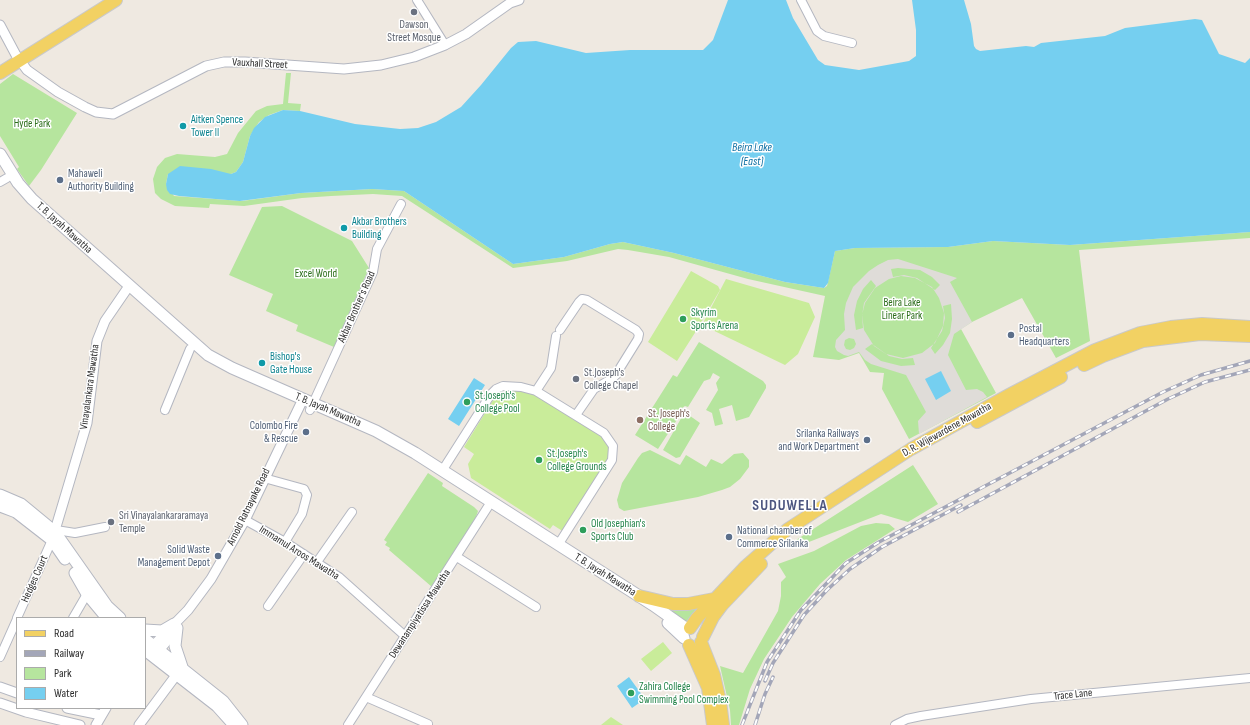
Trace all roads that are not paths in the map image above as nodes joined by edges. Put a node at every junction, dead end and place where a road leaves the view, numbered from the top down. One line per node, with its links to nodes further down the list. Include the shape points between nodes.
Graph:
1 (107, 0): 9 (main road)
2 (116, 0): 9 (main road)
3 (417, 0): 8 (street)
4 (518, 0): 8 (street, Vauxhall Street)
5 (801, 0): 7 (street, via 817,31 824,36)
6 (0, 25): 9 (street, Vauxhall Street)
7 (852, 43)
8 (445, 45): 9 (street, Vauxhall Street, via 407,59 344,69 224,62 206,66 113,114 96,112 58,92 27,70)
9 (18, 58): 10 (main road); 11 (main road)
10 (0, 64)
11 (0, 73)
12 (0, 154): 16 (main road, T. B. Jayah Mawatha, via 18,183 32,199)
13 (0, 168): 14 (main road, T. B. Jayah Mawatha)
14 (3, 180): 16 (main road, T. B. Jayah Mawatha)
15 (401, 204): 22 (street, Akbar Brother's Road, via 377,249 373,272)
16 (127, 289): 19 (main road, T. B. Jayah Mawatha); 21 (main road, T. B. Jayah Mawatha, via 213,359); 35 (street, Vinayalankara Mawatha, via 105,321 97,341 87,423)
17 (1250, 327): 25 (main road, D. R. Wijewardene Mawatha, via 1202,324 1140,332 1116,341 1015,392)
18 (1250, 336): 25 (main road, D. R. Wijewardene Mawatha, via 1200,334 1143,341 1090,362)
19 (190, 349): 21 (main road, T. B. Jayah Mawatha, via 219,369); 23 (street)
20 (536, 391): 24 (street); 24 (street, via 551,368 558,333 579,302 585,299 639,334 619,371 613,378 594,389); 26 (street, via 510,385 496,389)
21 (301, 402): 22 (main road, T. B. Jayah Mawatha); 27 (street, Arnold Ratnayake Road)
22 (312, 407): 26 (main road, T. B. Jayah Mawatha, via 376,431); 29 (main road, T. B. Jayah Mawatha, via 377,439)
23 (166, 410)
24 (576, 415): 37 (street, via 608,437 614,451 608,467)
25 (913, 452): 32 (main road, D. R. Wijewardene Mawatha)
26 (442, 471): 29 (main road, T. B. Jayah Mawatha)
27 (264, 478): 33 (street, Arnold Ratnayake Road); 36 (street, via 304,489 307,495 302,514)
28 (0, 495): 35 (main road, via 21,504)
29 (490, 505): 37 (main road, T. B. Jayah Mawatha); 39 (street, Dewanampiyatissa Mawatha); 53 (main road, T. B. Jayah Mawatha)
30 (0, 506): 35 (main road, via 16,512)
31 (352, 512): 40 (street)
32 (818, 513): 43 (main road, D. R. Wijewardene Mawatha, via 772,543); 55 (main road, D. R. Wijewardene Mawatha, via 751,573 713,617)
33 (245, 520): 36 (street, Immamul Aroos Mawatha); 51 (street, Arnold Ratnayake Road, via 211,579)
34 (105, 527): 35 (street)
35 (54, 534): 41 (main road); 46 (street, Hedges Court); 49 (main road, via 107,606)
36 (285, 542): 38 (street, Immamul Aroos Mawatha)
37 (558, 545): 42 (main road, T. B. Jayah Mawatha)
38 (304, 554): 40 (street, Immamul Aroos Mawatha); 44 (street)
39 (456, 557): 45 (street); 54 (street, Dewanampiyatissa Mawatha)
40 (317, 562): 54 (street, Immamul Aroos Mawatha, via 339,577)
41 (88, 594): 47 (street); 48 (main road)
42 (639, 596): 43 (main road, via 673,604); 53 (main road, T. B. Jayah Mawatha)
43 (714, 599): 53 (main road, D. R. Wijewardene Mawatha)
44 (268, 606)
45 (536, 607)
46 (17, 617)
47 (74, 617)
48 (106, 617)
49 (119, 617)
50 (16, 620): 57 (street, Hedges Court)
51 (176, 626): 52 (main road, via 162,631); 56 (street, Arnold Ratnayake Road); 58 (main road, via 175,646)
52 (146, 630)
53 (687, 635): 55 (main road, via 696,646); 55 (main road, via 697,628); 76 (main road, T. B. Jayah Mawatha, via 708,688)
54 (405, 636): 62 (street, Dewanampiyatissa Mawatha)
55 (702, 639): 77 (main road, via 714,675)
56 (150, 650): 58 (main road)
57 (0, 657)
58 (180, 670): 72 (street); 73 (main road); 74 (main road, via 223,700)
59 (1250, 678): 69 (street, Trace Lane, via 1030,699 921,716)
60 (0, 687): 61 (street)
61 (16, 693)
62 (366, 696): 68 (street); 75 (street, Dewanampiyatissa Mawatha)
63 (0, 704): 65 (street)
64 (16, 709): 70 (street)
65 (16, 709)
66 (79, 709): 67 (street)
67 (104, 711): 71 (street)
68 (428, 724)
69 (896, 724)
70 (80, 725)
71 (96, 725)
72 (139, 725)
73 (234, 725)
74 (242, 725)
75 (348, 725)
76 (713, 725)
77 (723, 725)

